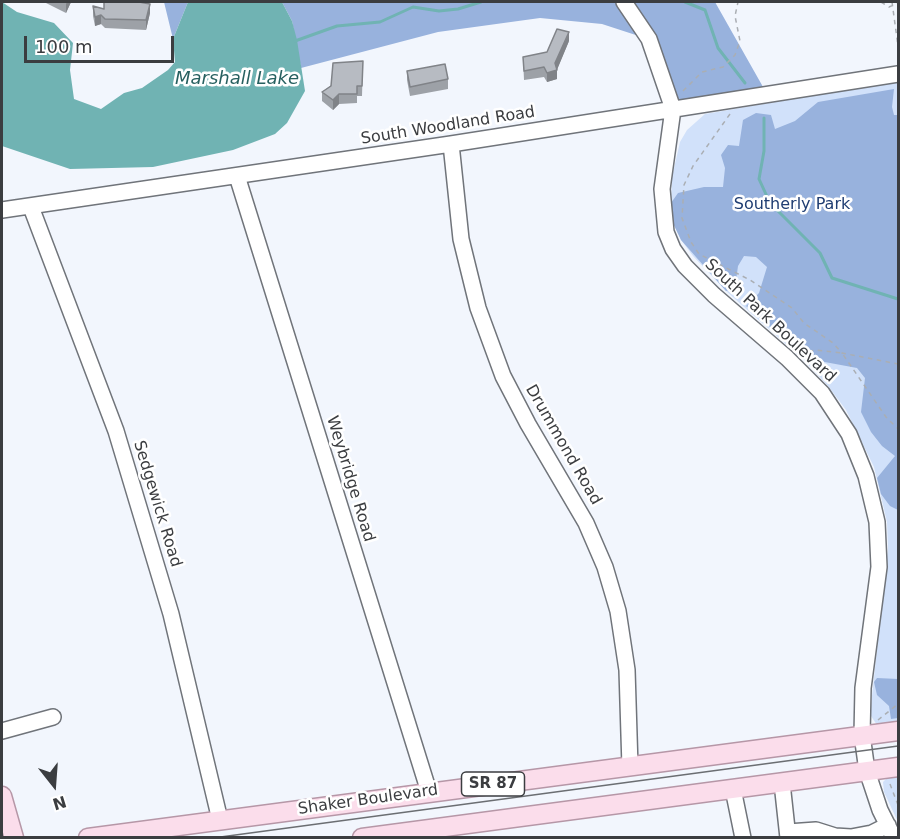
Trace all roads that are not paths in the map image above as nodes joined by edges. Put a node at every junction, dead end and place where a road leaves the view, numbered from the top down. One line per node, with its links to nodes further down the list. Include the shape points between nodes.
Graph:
1 (624, 2): 3 (street, via 649,39)
2 (898, 74): 3 (street, South Woodland Road, via 767,94 734,105)
3 (673, 109): 4 (street, South Woodland Road); 11 (street, South Park Boulevard, via 662,189 666,232 673,249 714,295 822,393 849,434 873,502 879,567 863,688)
4 (451, 144): 5 (street, South Woodland Road); 12 (street, Drummond Road, via 461,239 478,308 508,386 586,523 618,610 627,670)
5 (237, 176): 6 (street, South Woodland Road); 17 (street, Weybridge Road)
6 (32, 207): 7 (street, South Woodland Road); 19 (street, Sedgewick Road, via 116,431 171,614)
7 (2, 210)
8 (53, 717): 9 (street)
9 (2, 731)
10 (898, 731): 11 (main road, Shaker Boulevard / SR 87)
11 (862, 735): 12 (main road, Shaker Boulevard / SR 87); 13 (street, South Park Boulevard)
12 (630, 767): 17 (main road, Shaker Boulevard / SR 87)
13 (867, 771): 14 (main road, SR 87); 15 (main road, SR 87); 20 (street, South Park Boulevard)
14 (894, 774)
15 (782, 783): 16 (main road, SR 87); 21 (street)
16 (733, 789): 24 (main road, SR 87); 25 (street)
17 (429, 792): 19 (main road, Shaker Boulevard / SR 87)
18 (2, 796): 22 (main road)
19 (220, 820): 23 (main road, Shaker Boulevard / SR 87)
20 (891, 831): 21 (street, via 851,837 816,830)
21 (788, 835)
22 (14, 837)
23 (88, 837)
24 (362, 837)
25 (743, 837)

